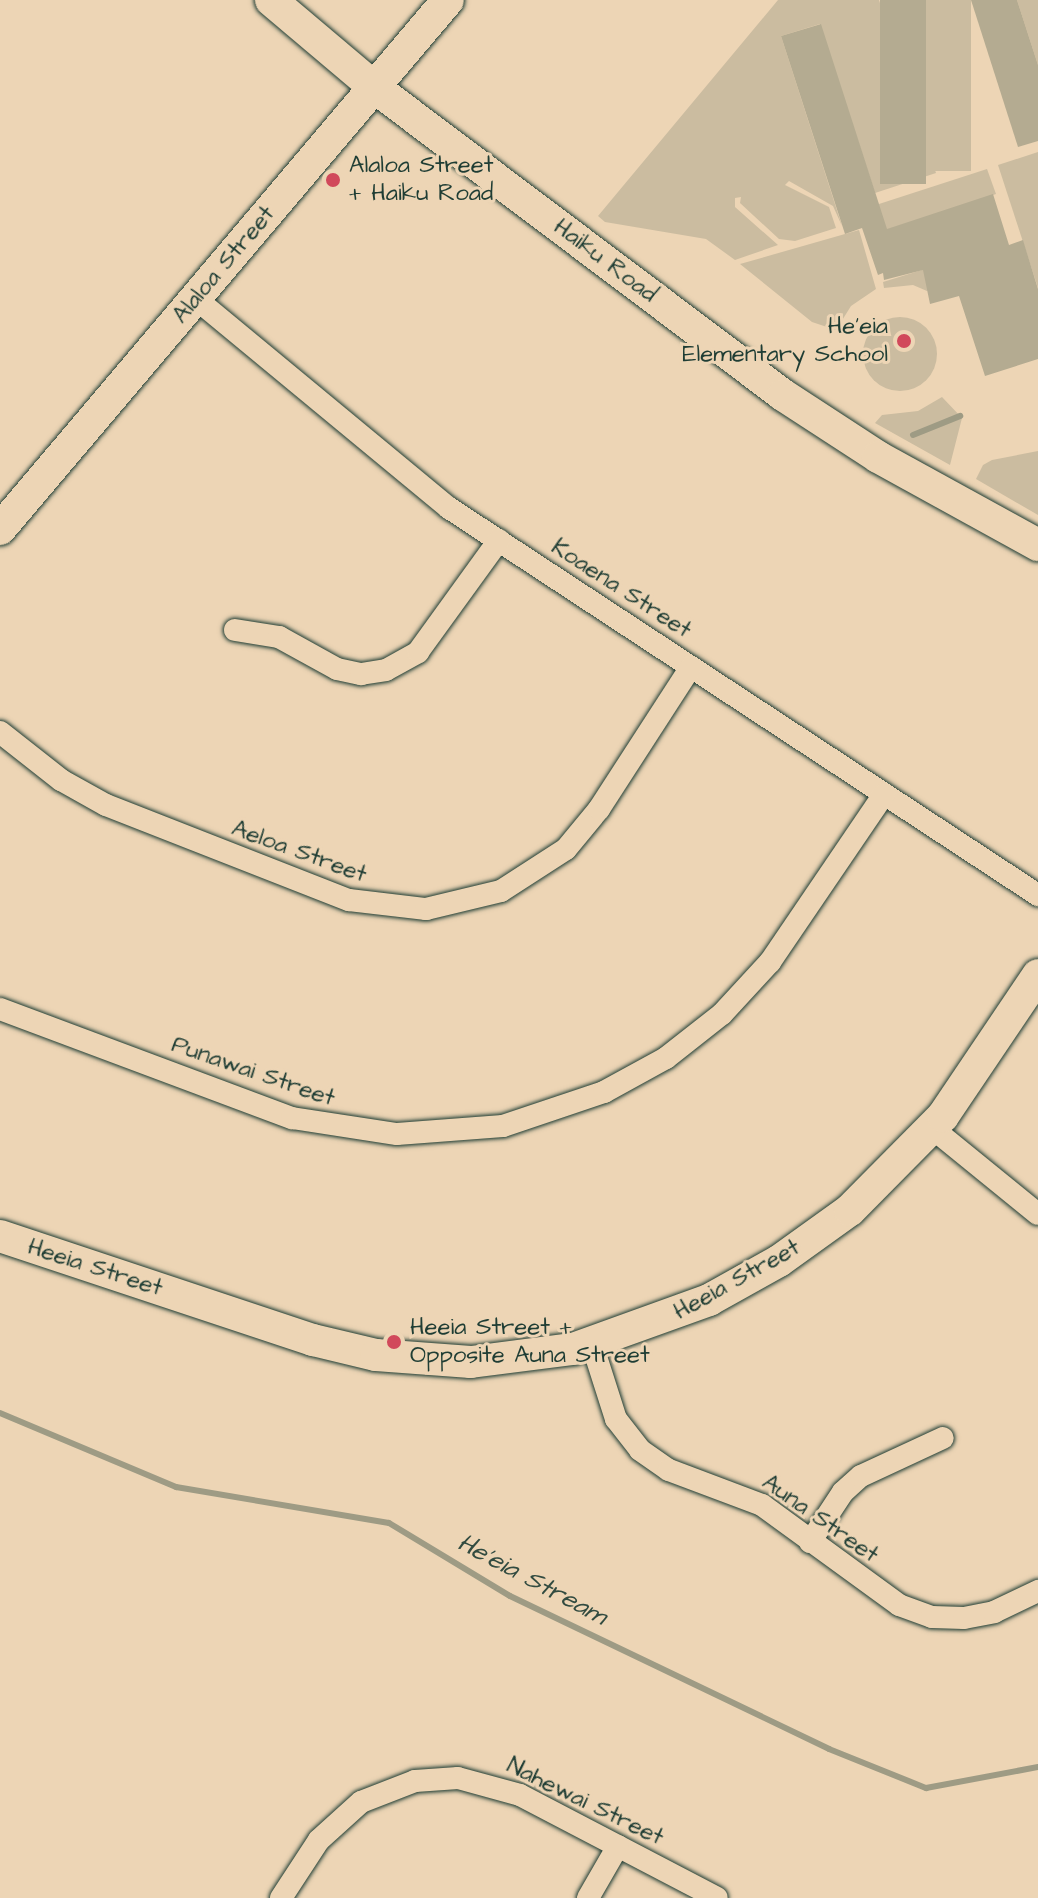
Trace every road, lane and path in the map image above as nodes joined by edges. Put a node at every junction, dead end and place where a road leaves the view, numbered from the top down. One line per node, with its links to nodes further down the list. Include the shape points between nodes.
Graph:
1 (271, 0): 3 (street, Haiku Road)
2 (448, 0): 3 (street, Alaloa Street)
3 (374, 87): 4 (street, Alaloa Street); 7 (street, Haiku Road, via 811,415)
4 (195, 298): 5 (street, Alaloa Street); 6 (street, Koaena Street, via 403,472)
5 (0, 529)
6 (499, 540): 8 (street, via 418,652 386,670 361,674 337,669 279,637); 9 (street, Koaena Street)
7 (1038, 545)
8 (235, 630)
9 (691, 667): 10 (street, Aeloa Street, via 599,809 566,849 501,891 426,909 349,900 106,805 61,780); 11 (street, Koaena Street)
10 (0, 732)
11 (884, 794): 12 (street, Koaena Street); 14 (street, Punawai Street, via 770,962 722,1014 625,1082 571,1106 503,1126 397,1134 303,1121)
12 (1038, 895)
13 (1038, 975): 15 (street, Heeia Street, via 970,1081)
14 (0, 1009)
15 (932, 1128): 16 (street); 18 (street, Heeia Street, via 850,1210 779,1261 675,1315)
16 (1038, 1214)
17 (0, 1236): 18 (street, Heeia Street, via 313,1340 376,1355 471,1362)
18 (592, 1344): 20 (street, Auna Street, via 616,1419 640,1450 669,1470 749,1498)
19 (943, 1438): 20 (street, via 861,1476 843,1492)
20 (810, 1542): 21 (street, Auna Street, via 899,1605 932,1617 979,1616)
21 (1038, 1591)
22 (618, 1846): 23 (street, Nahewai Street, via 500,1787 458,1778 415,1781 377,1793 345,1813 319,1840); 24 (street); 25 (street, Nahewai Street)
23 (281, 1898)
24 (588, 1898)
25 (717, 1898)

